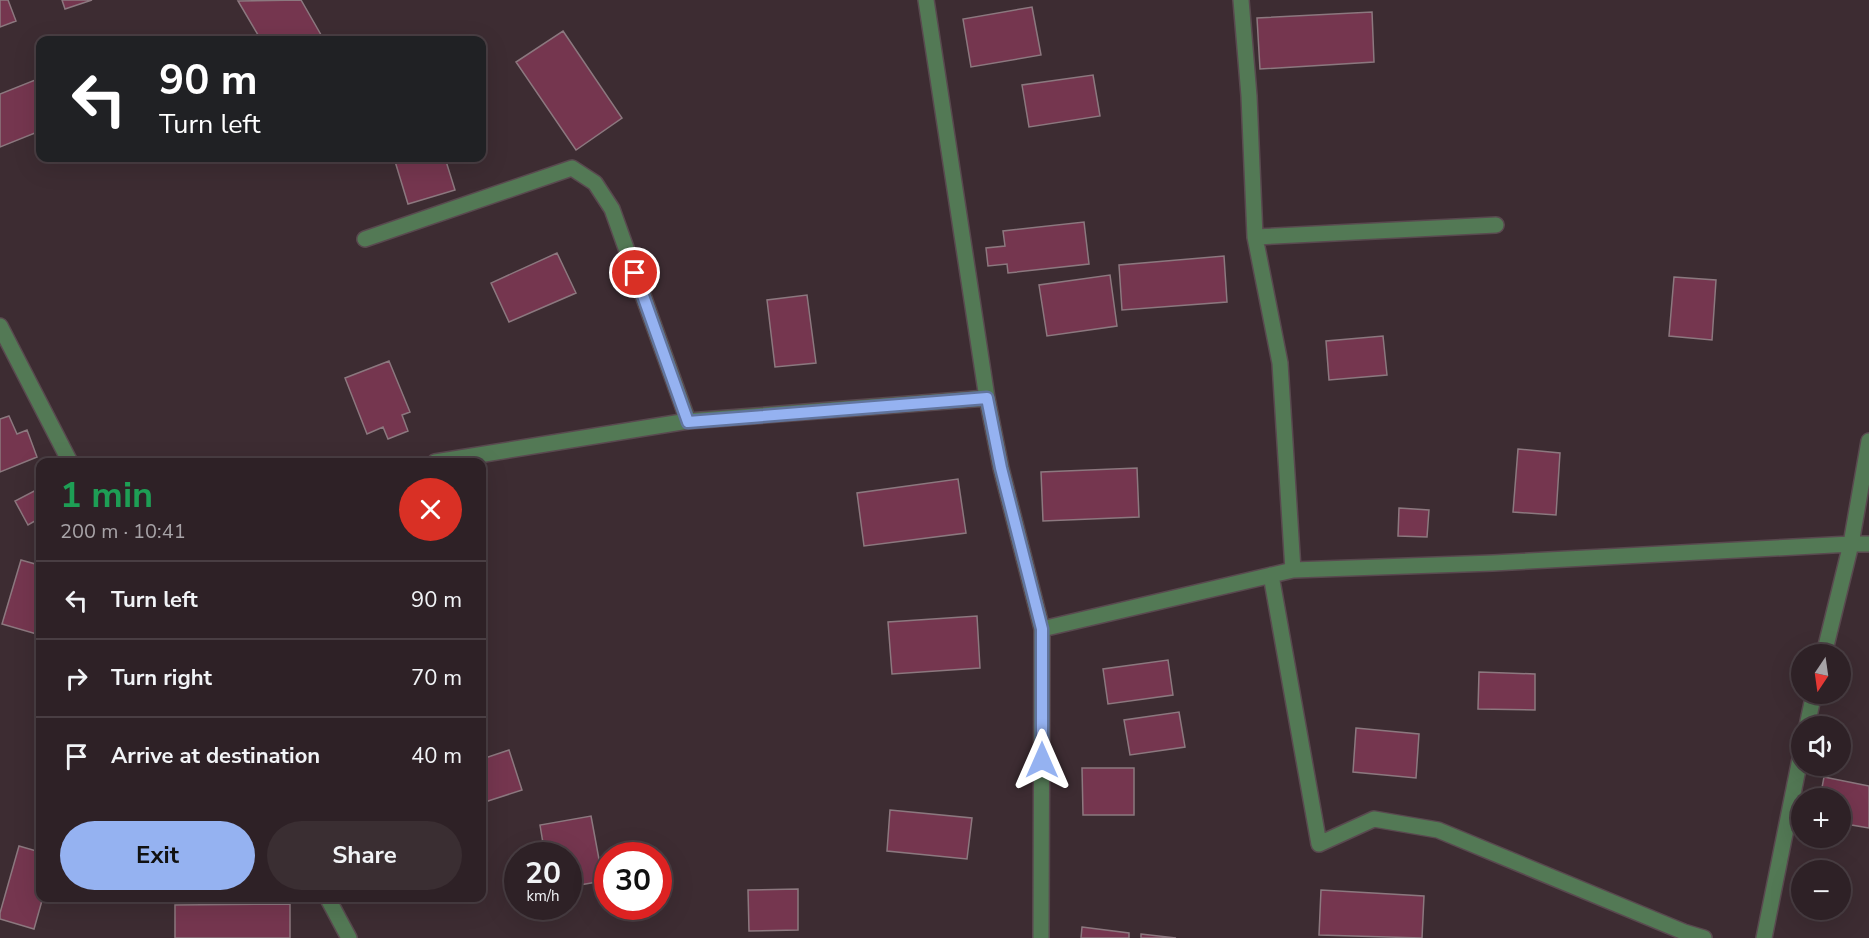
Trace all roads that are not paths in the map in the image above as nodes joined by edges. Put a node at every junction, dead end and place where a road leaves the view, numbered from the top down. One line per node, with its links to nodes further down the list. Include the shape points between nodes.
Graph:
1 (926, 0): 7 (street)
2 (1242, 0): 4 (street)
3 (1496, 225): 4 (street)
4 (1255, 237): 14 (street, via 1281,363)
5 (365, 239): 8 (street, via 572,168 595,183 612,209)
6 (0, 326): 10 (street)
7 (987, 398): 8 (street); 16 (street)
8 (688, 422): 11 (street)
9 (1869, 441): 12 (street)
10 (68, 458)
11 (460, 458)
12 (1851, 544): 13 (street); 14 (street); 17 (street)
13 (1869, 544)
14 (1293, 570): 15 (street)
15 (1271, 575): 16 (street); 22 (street, via 1319,844 1374,819 1438,830)
16 (1042, 629): 21 (street)
17 (1826, 644)
18 (1797, 776): 23 (street)
19 (330, 902): 20 (street)
20 (349, 938)
21 (1041, 938)
22 (1704, 938)
23 (1764, 938)

